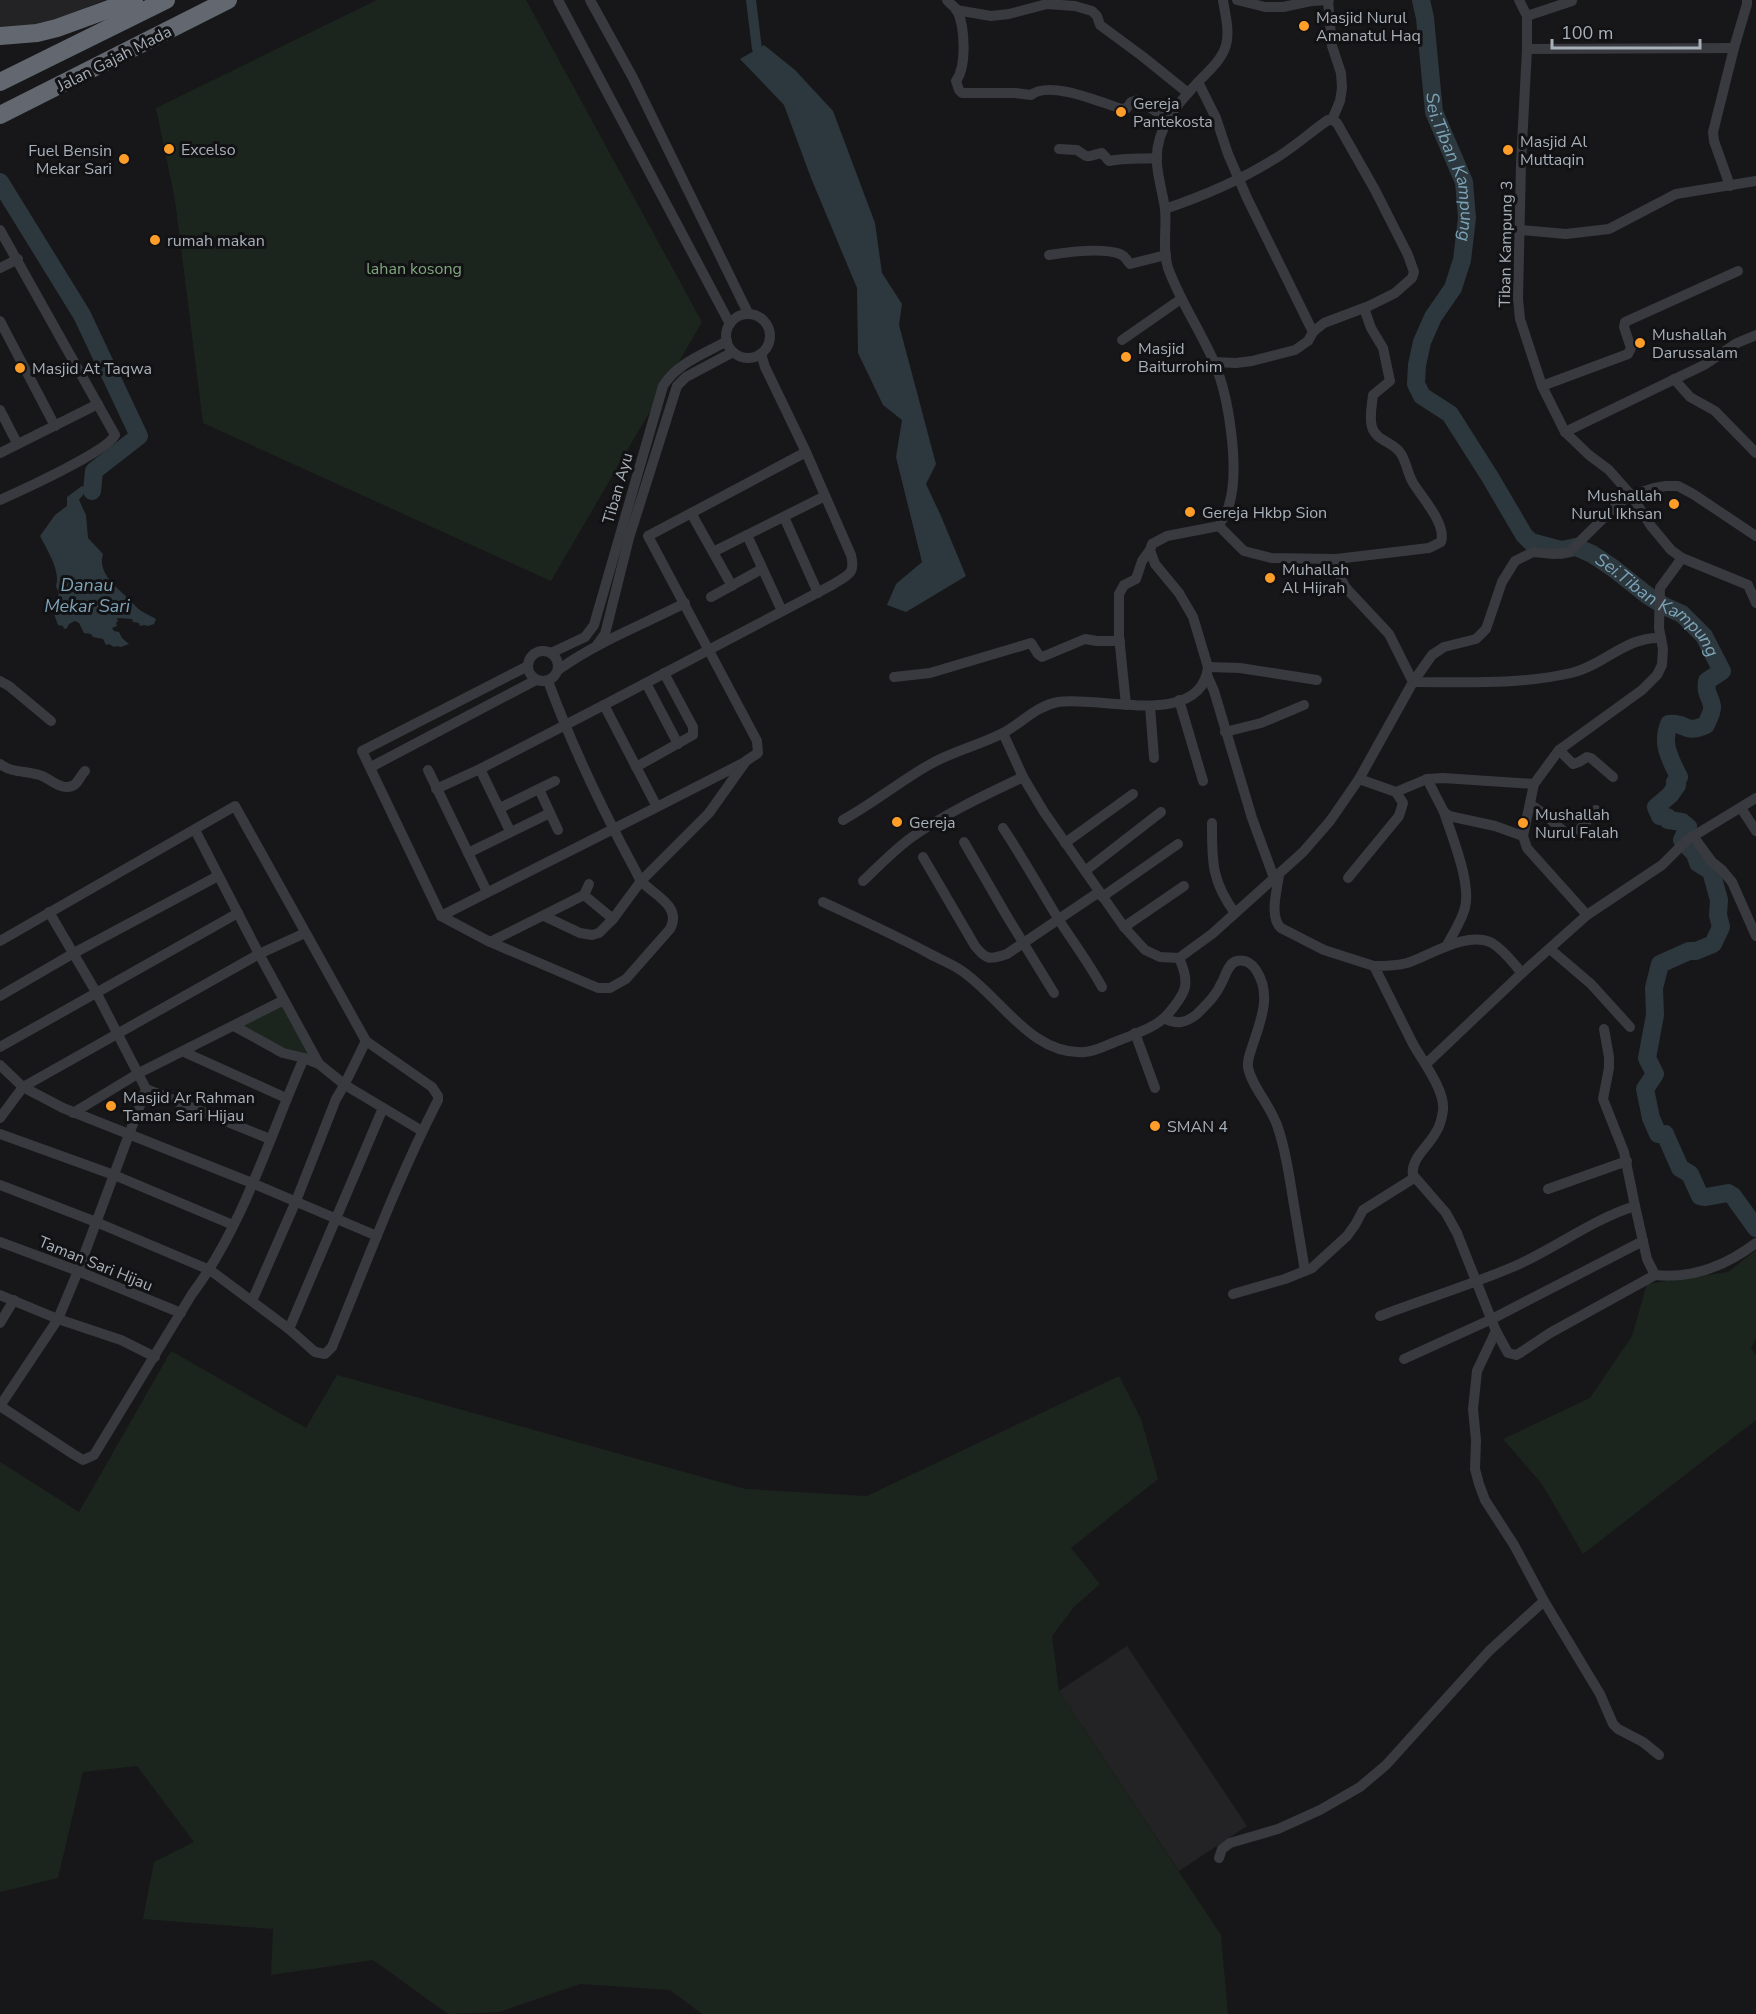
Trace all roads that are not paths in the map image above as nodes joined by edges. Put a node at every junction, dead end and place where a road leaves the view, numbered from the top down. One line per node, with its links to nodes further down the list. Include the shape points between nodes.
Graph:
1 (134, 0): 16 (highway, via 57,28)
2 (166, 0): 19 (highway, Jalan Gajah Mada)
3 (228, 0): 22 (highway, Jalan Gajah Mada)
4 (558, 0): 42 (street)
5 (590, 0): 40 (street, via 633,78)
6 (946, 0): 14 (street)
7 (1223, 0): 20 (street, via 1226,44)
8 (1238, 0): 11 (street, via 1265,7)
9 (1328, 0): 11 (street); 24 (street, via 1332,46 1342,88)
10 (1519, 0): 15 (street, Tiban Kampung 3)
11 (1311, 1)
12 (1572, 1): 15 (street)
13 (1750, 3): 17 (street)
14 (956, 10): 21 (street, via 991,16 1047,3 1092,11 1100,25); 23 (street, via 963,45 963,64 956,81 962,93 1031,95 1040,90 1059,91 1122,109 1138,100)
15 (1527, 16): 18 (street, Tiban Kampung 3)
16 (0, 36)
17 (1734, 48): 18 (street); 29 (street, via 1713,132)
18 (1527, 49): 32 (street, Tiban Kampung 3)
19 (0, 82)
20 (1198, 82): 21 (street); 27 (street)
21 (1188, 93): 23 (street)
22 (0, 116)
23 (1168, 119): 26 (street, via 1159,138)
24 (1332, 120): 27 (street); 39 (street, via 1375,190 1414,272 1395,293)
25 (1059, 149): 26 (street, via 1077,150 1086,157 1102,153 1109,161)
26 (1157, 158): 30 (street)
27 (1240, 179): 30 (street); 43 (street)
28 (1756, 181): 29 (street)
29 (1730, 186): 32 (street, via 1676,194 1609,229 1566,234)
30 (1165, 209): 34 (street)
31 (0, 230): 35 (street)
32 (1521, 231): 51 (street, Tiban Kampung 3, via 1520,319)
33 (1049, 255): 34 (street, via 1110,251 1130,264)
34 (1166, 255): 38 (street)
35 (18, 259): 36 (street); 52 (street)
36 (0, 268)
37 (1738, 271): 51 (street, via 1625,322 1631,348 1628,354)
38 (1181, 299): 45 (street); 49 (street)
39 (1364, 308): 43 (street, via 1324,323); 73 (street, via 1383,348 1390,381 1373,395 1372,428 1402,455 1412,482 1430,507 1443,536 1441,542 1429,548)
40 (748, 313): 42 (street); 48 (street, via 763,319 771,332 771,340)
41 (0, 321): 54 (street)
42 (730, 324): 46 (street)
43 (1313, 332): 49 (street, via 1295,350 1252,361)
44 (1756, 335): 50 (street)
45 (1122, 340)
46 (727, 341): 47 (street); 86 (street, Tiban Ayu, via 680,365 669,375 594,625 585,637)
47 (733, 352): 48 (street, via 746,358); 69 (street, Tiban Ayu, via 686,377 678,386)
48 (762, 354): 57 (street)
49 (1214, 362): 65 (street, via 1232,434 1234,469 1230,505)
50 (1674, 379): 55 (street); 59 (street, via 1690,397 1715,411)
51 (1542, 386): 55 (street, Tiban Kampung 3)
52 (98, 404): 54 (street); 61 (street, via 114,433 112,440 88,456)
53 (0, 410): 56 (street)
54 (55, 426): 56 (street)
55 (1565, 432): 60 (street, Tiban Kampung 3)
56 (17, 443): 58 (street)
57 (806, 452): 62 (street); 63 (street)
58 (0, 453)
59 (1756, 453)
60 (1631, 495): 68 (street, via 1678,486); 72 (street, Tiban Kampung 3, via 1664,542); 96 (street, via 1569,552 1533,552 1515,561 1502,582 1481,635 1437,651)
61 (2, 496)
62 (825, 496): 64 (street); 77 (street, via 854,566 850,573)
63 (690, 513): 67 (street); 71 (street)
64 (784, 516): 66 (street); 77 (street)
65 (1219, 526): 70 (street, via 1167,536 1152,544); 73 (street, via 1236,545 1252,554)
66 (747, 535): 71 (street); 74 (street)
67 (648, 536): 69 (street); 79 (street)
68 (1756, 536)
69 (629, 538): 84 (street, Tiban Ayu, via 605,634)
70 (1150, 550): 83 (street, via 1136,579 1119,591); 89 (street, via 1155,564 1194,617)
71 (713, 552): 76 (street)
72 (1682, 558): 75 (street, Tiban Kampung 3); 82 (street, via 1660,588)
73 (1336, 559): 96 (street, via 1346,588 1389,634)
74 (762, 569): 76 (street); 81 (street)
75 (1752, 584): 80 (street, Tiban Kampung 3)
76 (732, 586): 78 (street)
77 (818, 593): 81 (street)
78 (711, 597)
79 (685, 603): 84 (street); 85 (street)
80 (1756, 603)
81 (782, 611): 85 (street)
82 (1661, 638): 96 (street, via 1628,644 1574,672 1504,682); 108 (street, via 1662,665 1657,675)
83 (1120, 641): 91 (street, via 1085,639 1042,657 1031,643 939,671); 100 (street)
84 (597, 645): 88 (street)
85 (708, 649): 90 (street); 110 (street, via 759,745 758,753)
86 (551, 653): 87 (street, via 539,651); 88 (street)
87 (528, 666): 92 (street); 112 (street, via 362,751)
88 (558, 670): 95 (street)
89 (1207, 671): 93 (street, via 1240,668); 98 (street, via 1199,690); 105 (street)
90 (664, 673): 97 (street); 107 (street, via 694,730 692,737)
91 (894, 677)
92 (536, 680): 95 (street); 112 (street)
93 (1317, 680)
94 (0, 681): 103 (street)
95 (548, 681): 104 (street)
96 (1413, 682): 119 (street)
97 (646, 683): 99 (street); 107 (street)
98 (1179, 700): 102 (street); 122 (street)
99 (604, 705): 104 (street); 113 (street)
100 (1126, 705): 102 (street); 106 (street, via 1052,703)
101 (1304, 705): 105 (street, via 1261,723)
102 (1150, 706): 109 (street)
103 (51, 721)
104 (564, 724): 114 (street); 142 (street)
105 (1225, 732): 154 (street, via 1252,818)
106 (1003, 733): 117 (street); 137 (street, via 927,766)
107 (678, 744): 113 (street)
108 (1559, 750): 118 (street, via 1573,764 1591,758); 123 (street)
109 (1154, 758)
110 (746, 761): 131 (street); 156 (street, via 709,813)
111 (0, 764): 116 (street, via 64,787 77,783)
112 (371, 767): 168 (street)
113 (636, 767): 131 (street)
114 (480, 769): 124 (street); 130 (street)
115 (428, 770): 124 (street)
116 (85, 771)
117 (1023, 777): 148 (street); 157 (street, via 930,825)
118 (1613, 777)
119 (1359, 779): 126 (street); 154 (street, via 1330,821)
120 (1427, 780): 123 (street); 126 (street); 135 (street)
121 (555, 781): 125 (street)
122 (1203, 781)
123 (1534, 784): 129 (street)
124 (436, 789): 150 (street)
125 (539, 789): 130 (street); 136 (street)
126 (1396, 792): 155 (street, via 1403,803 1399,816)
127 (1133, 794): 148 (street)
128 (1756, 798): 132 (street)
129 (1530, 804): 133 (street, via 1569,836 1576,834); 145 (street)
130 (500, 807): 143 (street)
131 (657, 807): 142 (street)
132 (1741, 808): 144 (street); 146 (street)
133 (1596, 810)
134 (1161, 812): 152 (street)
135 (1444, 812): 145 (street); 178 (street, via 1466,896 1465,910)
136 (550, 813): 141 (street); 143 (street)
137 (843, 820)
138 (1212, 823): 166 (street, via 1216,881)
139 (1003, 828): 171 (street)
140 (195, 830): 153 (street); 164 (street); 173 (street, via 235,806)
141 (558, 830)
142 (614, 830): 156 (street); 160 (street)
143 (510, 831): 150 (street)
144 (1756, 831)
145 (1522, 836): 167 (street, via 1527,848)
146 (1690, 838): 167 (street, via 1662,865); 174 (street, via 1732,882)
147 (964, 842): 177 (street)
148 (1065, 843): 152 (street)
149 (1178, 844): 162 (street)
150 (468, 853): 160 (street)
151 (922, 857): 177 (street, via 981,955 995,958)
152 (1085, 871): 162 (street)
153 (218, 876): 165 (street); 180 (street)
154 (1276, 877): 166 (street); 183 (street, via 1274,916 1281,928 1324,950)
155 (1348, 878)
156 (641, 881): 170 (street); 176 (street, via 670,906 673,924 626,979 610,988 591,987)
157 (863, 881)
158 (589, 884): 161 (street)
159 (1184, 886): 172 (street)
160 (487, 892): 168 (street)
161 (584, 895): 169 (street); 170 (street)
162 (1101, 895): 171 (street); 172 (street)
163 (823, 902): 194 (street, via 960,969 1028,1031 1056,1047 1085,1052)
164 (49, 912): 175 (street); 180 (street)
165 (238, 913): 181 (street); 186 (street)
166 (1235, 913): 182 (street)
167 (1587, 915): 179 (street)
168 (441, 916): 176 (street)
169 (544, 916): 170 (street, via 571,930 592,935); 176 (street)
170 (613, 919)
171 (1059, 920): 177 (street); 185 (street)
172 (1124, 927): 182 (street, via 1145,950 1160,957)
173 (305, 933): 181 (street); 196 (street)
174 (1756, 936)
175 (0, 941)
176 (490, 942)
177 (1024, 943): 187 (street)
178 (1447, 945): 183 (street, via 1409,962); 184 (street, via 1482,940 1491,943)
179 (1550, 949): 184 (street); 192 (street, via 1591,984)
180 (74, 953): 186 (street); 188 (street)
181 (259, 954): 189 (street); 195 (street)
182 (1179, 958): 190 (street, via 1187,984)
183 (1374, 966): 202 (street)
184 (1522, 973): 202 (street)
185 (1102, 987)
186 (96, 992): 195 (street); 197 (street)
187 (1054, 993)
188 (0, 996)
189 (284, 1000): 191 (street); 200 (street)
190 (1164, 1018): 194 (street); 233 (street, via 1173,1023 1190,1020 1213,999 1235,961 1245,961 1258,974 1264,988 1263,1011 1248,1065 1278,1126)
191 (234, 1026): 198 (street); 199 (street, via 283,1053)
192 (1630, 1027)
193 (1604, 1029): 216 (street, via 1609,1068 1603,1100)
194 (1135, 1033): 206 (street)
195 (116, 1034): 203 (street); 205 (street)
196 (366, 1041): 204 (street); 212 (street, via 435,1091 438,1100)
197 (0, 1047)
198 (184, 1052): 203 (street); 208 (street)
199 (304, 1058): 200 (street); 208 (street)
200 (320, 1064): 204 (street)
201 (0, 1065): 205 (street)
202 (1426, 1065): 218 (street, via 1443,1108 1435,1134 1413,1164)
203 (139, 1073): 207 (street); 210 (street)
204 (345, 1085): 209 (street); 222 (street)
205 (23, 1087): 210 (street); 211 (street)
206 (1155, 1088)
207 (146, 1089): 214 (street); 215 (street)
208 (286, 1098): 215 (street)
209 (383, 1108): 212 (street); 224 (street)
210 (73, 1113): 214 (street)
211 (0, 1118)
212 (422, 1131): 227 (street)
213 (0, 1134): 217 (street)
214 (130, 1134): 217 (street); 219 (street)
215 (270, 1139): 219 (street)
216 (1627, 1161): 221 (street); 223 (street)
217 (114, 1175): 225 (street); 226 (street)
218 (1414, 1178): 233 (street, via 1362,1210 1347,1236); 235 (street, via 1446,1213)
219 (252, 1183): 222 (street); 226 (street)
220 (0, 1185): 225 (street)
221 (1548, 1189)
222 (296, 1201): 224 (street); 239 (street)
223 (1635, 1206): 229 (street); 235 (street)
224 (336, 1220): 227 (street); 245 (street)
225 (96, 1222): 231 (street); 232 (street)
226 (233, 1225): 231 (street)
227 (377, 1236): 245 (street, via 329,1351 315,1352)
228 (0, 1242): 232 (street, Taman Sari Hijau)
229 (1643, 1242): 234 (street); 243 (street)
230 (1756, 1243): 234 (street, via 1722,1265 1680,1276)
231 (210, 1270): 239 (street); 240 (street)
232 (78, 1271): 240 (street, Taman Sari Hijau); 242 (street)
233 (1305, 1271): 236 (street)
234 (1655, 1275): 246 (street, via 1516,1355 1505,1351)
235 (1475, 1281): 241 (street); 243 (street)
236 (1233, 1294)
237 (0, 1295): 238 (street)
238 (14, 1300): 242 (street); 244 (street)
239 (252, 1301): 245 (street)
240 (181, 1313): 247 (street)
241 (1380, 1316)
242 (58, 1319): 247 (street, via 121,1340); 249 (street)
243 (1492, 1319): 246 (street); 248 (street)
244 (0, 1323)
245 (288, 1329)
246 (1496, 1331): 250 (street, via 1477,1371 1473,1408 1475,1469 1485,1500)
247 (155, 1357): 249 (street, via 97,1451 87,1459 73,1454)
248 (1404, 1359)
249 (0, 1406)
250 (1544, 1601): 251 (street, via 1600,1694 1612,1724); 252 (street, via 1489,1651 1386,1766 1360,1787 1278,1829 1230,1843)
251 (1659, 1755)
252 (1218, 1858)

